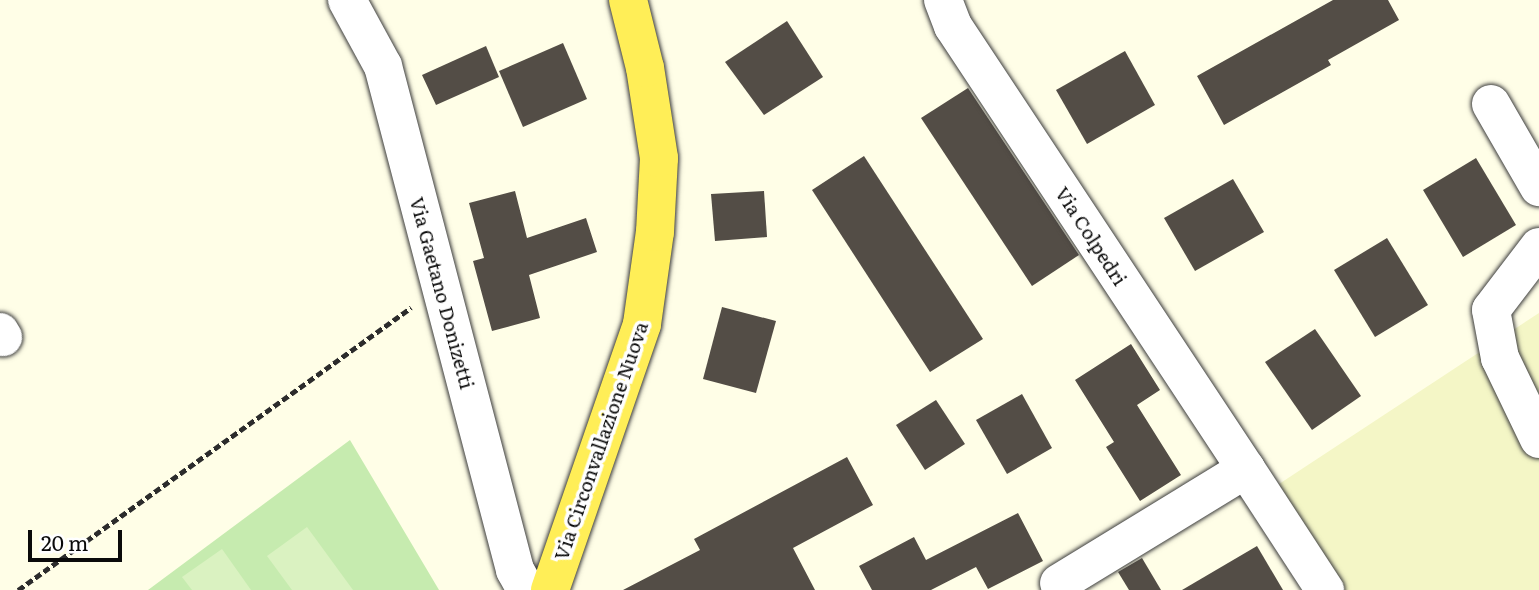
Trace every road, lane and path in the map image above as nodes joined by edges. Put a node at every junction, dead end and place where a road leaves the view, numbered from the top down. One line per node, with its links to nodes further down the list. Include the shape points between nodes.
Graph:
1 (347, 0): 7 (street, Via Gaetano Donizetti, via 383,66)
2 (628, 0): 13 (main road, Via Circonvallazione Nuova, via 645,68 659,158 655,232 642,324)
3 (943, 0): 9 (street, Via Colpedri, via 953,26)
4 (1491, 104): 5 (street)
5 (1539, 187)
6 (1539, 247): 8 (street, via 1491,310 1500,358)
7 (441, 287): 11 (path); 12 (street, Via Gaetano Donizetti, via 515,570)
8 (1539, 439)
9 (1246, 468): 10 (street); 14 (street, Via Colpedri)
10 (1059, 583)
11 (18, 590)
12 (526, 590)
13 (550, 590)
14 (1325, 590)

